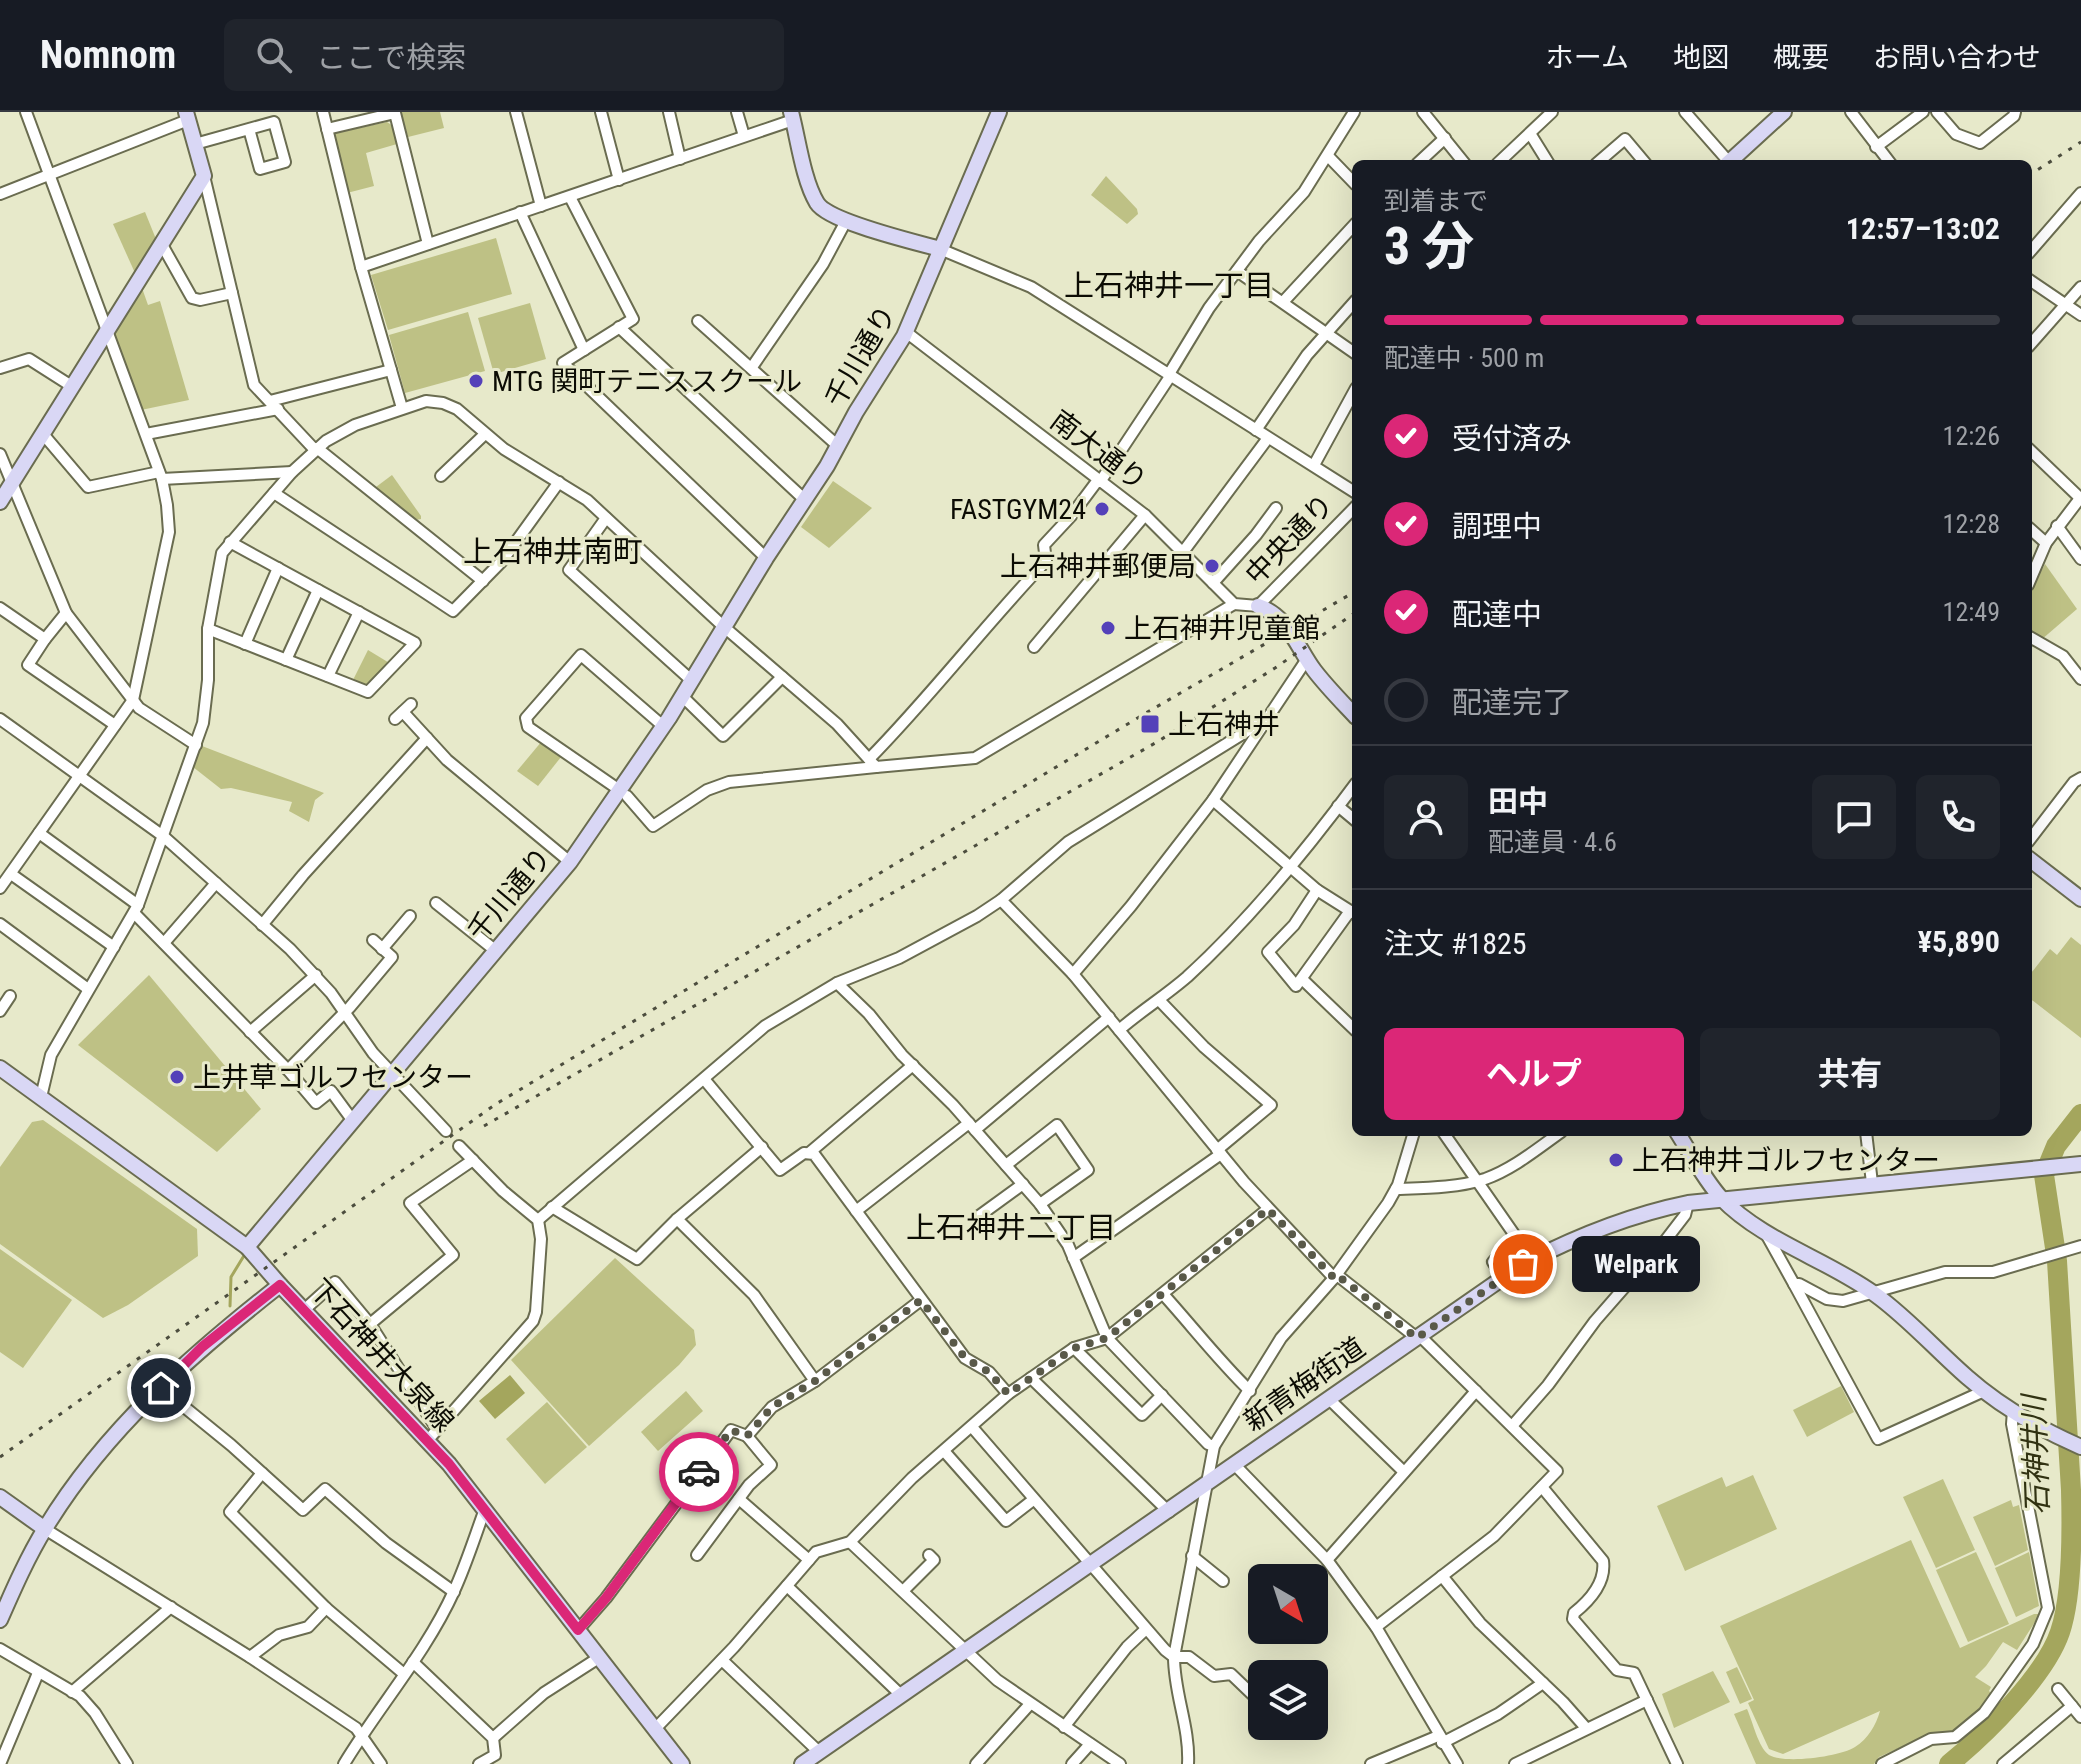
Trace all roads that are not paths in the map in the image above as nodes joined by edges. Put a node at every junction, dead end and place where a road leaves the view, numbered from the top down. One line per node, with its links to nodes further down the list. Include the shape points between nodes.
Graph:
1 (26, 112): 37 (street)
2 (323, 112): 20 (street)
3 (516, 112): 44 (street)
4 (601, 112): 39 (street)
5 (669, 112): 27 (street)
6 (737, 112): 22 (street)
7 (999, 112): 50 (main road, 千川通り)
8 (1354, 112): 26 (street)
9 (1423, 112): 23 (street)
10 (1685, 112): 34 (street)
11 (1784, 112): 35 (main road)
12 (1851, 112): 25 (street)
13 (1923, 112): 25 (street)
14 (1937, 112): 15 (street, via 1956,134 1980,143)
15 (2015, 112)
16 (1549, 113): 21 (street)
17 (187, 116): 24 (main road); 37 (street)
18 (792, 116): 22 (street); 46 (main road, via 819,205)
19 (249, 129): 19 (street, via 260,169 285,162 274,122); 24 (street)
20 (327, 129): 49 (street, via 395,113); 52 (street)
21 (1531, 135): 30 (street); 31 (street)
22 (744, 136): 27 (street)
23 (1445, 138): 28 (street); 29 (street)
24 (195, 144): 38 (main road)
25 (1876, 147): 36 (street)
26 (1328, 156): 40 (street); 53 (street)
27 (680, 159): 39 (street)
28 (1421, 160)
29 (1462, 160)
30 (1502, 160)
31 (1547, 160)
32 (1601, 160): 33 (street, via 1625,139)
33 (1643, 160)
34 (1725, 160)
35 (1731, 160)
36 (1887, 160)
37 (50, 174): 42 (street); 63 (street)
38 (204, 176): 48 (main road); 56 (street)
39 (619, 180): 43 (street)
40 (1352, 181)
41 (2081, 193): 51 (street)
42 (0, 194)
43 (570, 197): 44 (street); 62 (street, via 633,319)
44 (541, 206): 45 (street)
45 (520, 212): 49 (street); 67 (street)
46 (846, 221): 50 (main road); 69 (street)
47 (1352, 227): 57 (street)
48 (161, 243): 56 (street, via 192,298); 63 (main road)
49 (428, 244): 52 (street)
50 (940, 249): 64 (main road, 千川通り); 72 (street, via 1031,287)
51 (2032, 249)
52 (361, 267): 71 (street)
53 (1237, 271): 57 (street); 72 (street)
54 (2032, 282): 59 (street)
55 (2081, 287): 59 (street)
56 (232, 293): 75 (street, via 254,385)
57 (1283, 302): 65 (street)
58 (1352, 304): 65 (street)
59 (2066, 304): 60 (street); 66 (street)
60 (2081, 315)
61 (698, 321): 69 (street)
62 (619, 327): 67 (street); 96 (street)
63 (107, 330): 73 (main road); 79 (street)
64 (906, 332): 82 (main road, 千川通り); 90 (street, 南大通り)
65 (1327, 332): 68 (street); 77 (street)
66 (2032, 342)
67 (584, 350): 107 (street, via 563,363 566,368)
68 (1352, 351)
69 (752, 367): 82 (street)
70 (0, 368): 73 (street, via 29,359)
71 (391, 370): 75 (street); 76 (street)
72 (1170, 375): 77 (street); 90 (street)
73 (73, 387): 78 (main road)
74 (1352, 395): 86 (street)
75 (274, 405): 79 (street); 83 (street)
76 (402, 408): 80 (street, via 426,401 443,403); 83 (street, via 355,425)
77 (1256, 430): 81 (street)
78 (43, 434): 88 (street, via 88,487); 92 (main road)
79 (146, 434): 88 (street)
80 (485, 434): 89 (street); 91 (street)
81 (1268, 438): 86 (street); 106 (street)
82 (838, 446): 96 (main road, 千川通り)
83 (316, 449): 87 (street); 111 (street)
84 (2032, 452): 95 (street)
85 (0, 454): 92 (street)
86 (1314, 465): 93 (street)
87 (292, 472): 88 (street); 94 (street)
88 (160, 475): 132 (street, via 169,532)
89 (441, 476)
90 (1099, 481): 100 (street, 南大通り); 141 (street, via 1044,545 1046,561)
91 (559, 482): 101 (street); 111 (street)
92 (11, 485): 97 (main road); 118 (street)
93 (1352, 490)
94 (274, 493): 104 (street); 111 (street, via 453,611)
95 (2081, 498): 102 (street)
96 (805, 500): 107 (main road, 千川通り)
97 (0, 502)
98 (1276, 508): 112 (street)
99 (1352, 510): 115 (street, 中央通り)
100 (1145, 515): 106 (street, 南大通り); 124 (street)
101 (606, 518): 119 (street); 130 (street, via 569,570)
102 (2057, 526): 105 (street); 108 (street)
103 (2032, 531): 105 (street)
104 (230, 542): 109 (street); 120 (street, via 217,571)
105 (2046, 543): 110 (street)
106 (1183, 552): 112 (street, 南大通り)
107 (766, 558): 119 (main road, 千川通り)
108 (2081, 559)
109 (278, 568): 113 (street); 123 (street)
110 (2032, 576)
111 (483, 581)
112 (1213, 583): 114 (street, 南大通り)
113 (318, 590): 117 (street); 126 (street)
114 (1234, 604): 115 (street); 141 (street, via 975,758)
115 (1258, 606): 125 (main road, 中央通り, via 1282,620)
116 (0, 608): 122 (street)
117 (359, 612): 128 (street); 128 (street, via 415,643 368,692)
118 (66, 613): 122 (street); 132 (street)
119 (723, 626): 129 (street); 130 (main road, 千川通り)
120 (208, 629): 123 (street); 140 (street, via 208,680)
121 (2032, 638): 127 (street, via 2063,656)
122 (45, 639): 137 (street, via 28,665)
123 (245, 644): 126 (street)
124 (1034, 647)
125 (1307, 659): 134 (main road, 中央通り); 136 (street)
126 (286, 660): 128 (street)
127 (2080, 675)
128 (328, 676)
129 (782, 677): 131 (street, via 723,736); 141 (street)
130 (691, 680): 131 (main road, 千川通り)
131 (682, 696): 138 (main road, 千川通り)
132 (133, 700): 137 (street); 140 (street)
133 (403, 712): 139 (street)
134 (1352, 712)
135 (0, 719): 142 (street)
136 (1265, 720): 146 (street); 160 (street, via 1068,842)
137 (115, 725): 142 (street)
138 (663, 726): 145 (main road, 千川通り); 145 (street, via 581,655 526,718 528,727)
139 (427, 738): 153 (street); 167 (street)
140 (196, 745): 150 (street)
141 (873, 763): 145 (street, via 729,782 707,790 653,826)
142 (81, 775): 149 (street); 150 (street)
143 (2081, 778): 151 (street)
144 (1352, 788): 147 (street)
145 (623, 792): 153 (main road, 千川通り)
146 (1213, 800): 154 (street); 173 (street)
147 (1338, 806): 148 (street); 154 (street)
148 (1352, 818)
149 (39, 833): 155 (street); 162 (street)
150 (163, 836): 156 (street); 162 (street)
151 (2032, 837)
152 (2032, 861): 159 (main road)
153 (570, 862): 172 (main road, 千川通り)
154 (1289, 867): 158 (street); 179 (street)
155 (11, 874): 157 (street); 170 (street)
156 (216, 883): 167 (street); 169 (street)
157 (0, 888)
158 (1317, 890): 163 (street); 175 (street, via 1268,952 1296,986)
159 (2081, 899)
160 (1001, 900): 173 (street); 176 (street, via 912,951)
161 (436, 903): 172 (street)
162 (136, 909): 169 (street); 170 (street)
163 (1352, 912)
164 (1352, 914): 175 (street)
165 (410, 916): 171 (street)
166 (0, 924): 177 (street)
167 (262, 925): 174 (street)
168 (373, 940): 171 (street)
169 (164, 943): 185 (street)
170 (114, 947): 177 (street)
171 (382, 949): 181 (street, via 392,957)
172 (496, 951): 189 (main road, 千川通り)
173 (1073, 974): 182 (street)
174 (316, 975): 181 (street); 185 (street)
175 (1302, 979): 183 (street)
176 (837, 983): 186 (street); 190 (street, via 765,1026)
177 (88, 989): 191 (street, via 51,1055)
178 (10, 996): 180 (street)
179 (1159, 1000): 184 (street); 202 (street, via 1271,1105)
180 (0, 1011)
181 (344, 1012): 187 (street); 189 (street)
182 (1109, 1017): 184 (street); 193 (street)
183 (1352, 1027)
184 (1119, 1030): 202 (street)
185 (250, 1032): 187 (street)
186 (913, 1065): 193 (street); 203 (street)
187 (288, 1070): 192 (street, via 316,1103 331,1091)
188 (1, 1071): 191 (main road)
189 (392, 1074): 192 (main road, 千川通り); 194 (street)
190 (704, 1079): 201 (street); 214 (street)
191 (41, 1097): 222 (main road)
192 (353, 1121): 222 (main road, 千川通り)
193 (972, 1127): 206 (street); 216 (street)
194 (446, 1131)
195 (1413, 1136): 210 (street)
196 (1446, 1136): 207 (street)
197 (1555, 1136): 207 (street, via 1513,1165)
198 (1680, 1136): 211 (main road)
199 (1866, 1136): 208 (street)
200 (459, 1146): 204 (street)
201 (762, 1147): 203 (street, via 780,1170); 218 (street)
202 (1219, 1152): 215 (street); 223 (street)
203 (809, 1153): 216 (street)
204 (473, 1160): 219 (street); 232 (street, via 410,1203 453,1255)
205 (2081, 1164): 208 (main road, 新青梅街道)
206 (1006, 1165): 209 (street); 213 (street, via 1057,1125 1088,1170)
207 (1476, 1181): 210 (street); 225 (street, via 1516,1237 1493,1262)
208 (1872, 1183): 211 (main road, 新青梅街道)
209 (1023, 1184): 213 (street); 217 (street)
210 (1396, 1189): 224 (street)
211 (1722, 1198): 212 (main road, 新青梅街道); 220 (main road)
212 (1688, 1203): 225 (main road, 新青梅街道, via 1602,1226); 246 (street, via 1665,1241)
213 (1040, 1204): 223 (street)
214 (552, 1207): 218 (street, via 637,1259); 219 (street)
215 (1268, 1209): 224 (street); 229 (street)
216 (856, 1211): 230 (street)
217 (979, 1216)
218 (677, 1219): 237 (street, via 754,1295)
219 (538, 1220): 248 (street, via 533,1321)
220 (1764, 1231): 226 (street); 228 (main road)
221 (2081, 1246): 228 (street, via 1993,1272 1945,1272)
222 (247, 1247): 227 (main road)
223 (1073, 1258): 234 (street)
224 (1335, 1277): 233 (street); 239 (street, via 1281,1338)
225 (1503, 1278): 233 (main road, 新青梅街道)
226 (1794, 1284): 228 (street, via 1843,1301); 241 (street, via 1878,1439)
227 (280, 1285): 231 (main road, 下石神井大泉線); 238 (main road, via 202,1347)
228 (1874, 1293): 241 (main road)
229 (1163, 1294): 234 (street); 239 (street)
230 (921, 1300): 237 (street); 242 (street, via 965,1358 989,1372)
231 (304, 1310): 232 (street, via 335,1282); 248 (main road, 下石神井大泉線)
232 (370, 1324): 248 (street)
233 (1418, 1337): 240 (street); 244 (main road, 新青梅街道)
234 (1107, 1338): 235 (street); 243 (street)
235 (1074, 1348): 236 (street); 243 (street, via 1142,1415)
236 (1031, 1378): 242 (street); 262 (street)
237 (815, 1381): 249 (street, via 772,1407)
238 (161, 1388): 255 (street); 263 (main road, via 95,1459)
239 (1250, 1391): 250 (street)
240 (1476, 1391): 246 (street); 254 (street)
241 (1984, 1391): 245 (main road)
242 (1008, 1394): 247 (street)
243 (1162, 1395): 250 (street)
244 (1329, 1399): 253 (main road, 新青梅街道); 254 (street)
245 (2013, 1411): 251 (main road); 324 (street, via 2048,1608 2033,1644 1984,1713 1955,1737 1931,1739)
246 (1512, 1426): 257 (street, via 1556,1467)
247 (972, 1427): 252 (street); 259 (street)
248 (432, 1435): 261 (main road, 下石神井大泉線)
249 (747, 1436): 258 (street, via 771,1465); 281 (street, via 731,1430)
250 (1214, 1446): 256 (street)
251 (2081, 1447)
252 (944, 1451): 259 (street, via 1006,1521); 264 (street)
253 (1234, 1464): 256 (main road, 新青梅街道); 269 (street)
254 (1404, 1472): 269 (street)
255 (262, 1473): 275 (street, via 303,1510 325,1489 386,1543); 277 (street, via 230,1512)
256 (1205, 1485): 262 (main road, 新青梅街道); 267 (street)
257 (1542, 1487): 271 (street, via 1494,1536); 296 (street, via 1603,1561 1593,1598 1573,1619 1617,1670 1634,1673)
258 (739, 1499): 265 (street); 268 (street)
259 (1033, 1500): 270 (street)
260 (4, 1505): 263 (main road)
261 (485, 1509): 275 (street); 281 (main road, 下石神井大泉線)
262 (1169, 1512): 270 (main road, 新青梅街道)
263 (45, 1529): 276 (street); 278 (main road)
264 (850, 1542): 268 (street, via 816,1552); 274 (street)
265 (697, 1555)
266 (929, 1555): 274 (street, via 934,1560)
267 (1192, 1556): 272 (street); 286 (street)
268 (809, 1560): 273 (street)
269 (1327, 1560): 279 (street)
270 (1091, 1566): 280 (street); 283 (main road, 新青梅街道)
271 (1442, 1576): 279 (street); 291 (street, via 1480,1623)
272 (1223, 1581)
273 (787, 1586): 287 (street); 295 (street)
274 (903, 1591): 283 (street)
275 (454, 1592): 288 (street)
276 (171, 1607): 284 (street); 294 (street)
277 (326, 1608): 284 (street, via 308,1627 279,1635); 290 (street)
278 (0, 1620)
279 (1376, 1627): 305 (street)
280 (1146, 1629): 286 (street); 300 (street)
281 (578, 1630): 285 (main road, 下石神井大泉線)
282 (0, 1649): 289 (street)
283 (966, 1652): 295 (main road, 新青梅街道); 297 (street)
284 (250, 1657): 303 (street)
285 (600, 1657): 302 (main road, 下石神井大泉線); 304 (street, via 544,1693)
286 (1174, 1657): 293 (street, via 1189,1657 1214,1676 1231,1674); 319 (street)
287 (722, 1660): 302 (street); 307 (street)
288 (413, 1662): 290 (street); 304 (street)
289 (38, 1673): 294 (street); 309 (street)
290 (404, 1674): 303 (street)
291 (1543, 1683): 301 (street); 305 (street, via 1498,1714)
292 (2058, 1689): 298 (street)
293 (1248, 1690)
294 (72, 1692): 310 (street, via 95,1713)
295 (902, 1696): 307 (main road, 新青梅街道)
296 (1647, 1700): 301 (street); 323 (street)
297 (1030, 1704): 300 (street); 316 (street)
298 (2072, 1706): 299 (street); 308 (street)
299 (2081, 1717)
300 (1064, 1727): 306 (street)
301 (1586, 1728): 322 (street)
302 (655, 1729): 314 (main road, 下石神井大泉線)
303 (362, 1733): 311 (street); 312 (street)
304 (493, 1738): 313 (street, via 495,1755)
305 (1440, 1740): 320 (street); 321 (street)
306 (1090, 1744): 317 (street); 318 (street)
307 (819, 1752): 315 (main road, 新青梅街道)
308 (2010, 1761)
309 (0, 1764)
310 (127, 1764)
311 (344, 1764)
312 (381, 1764)
313 (479, 1764)
314 (682, 1764)
315 (802, 1764)
316 (976, 1764)
317 (1072, 1764)
318 (1120, 1764)
319 (1188, 1764)
320 (1371, 1764)
321 (1457, 1764)
322 (1515, 1764)
323 (1677, 1764)
324 (1882, 1764)

